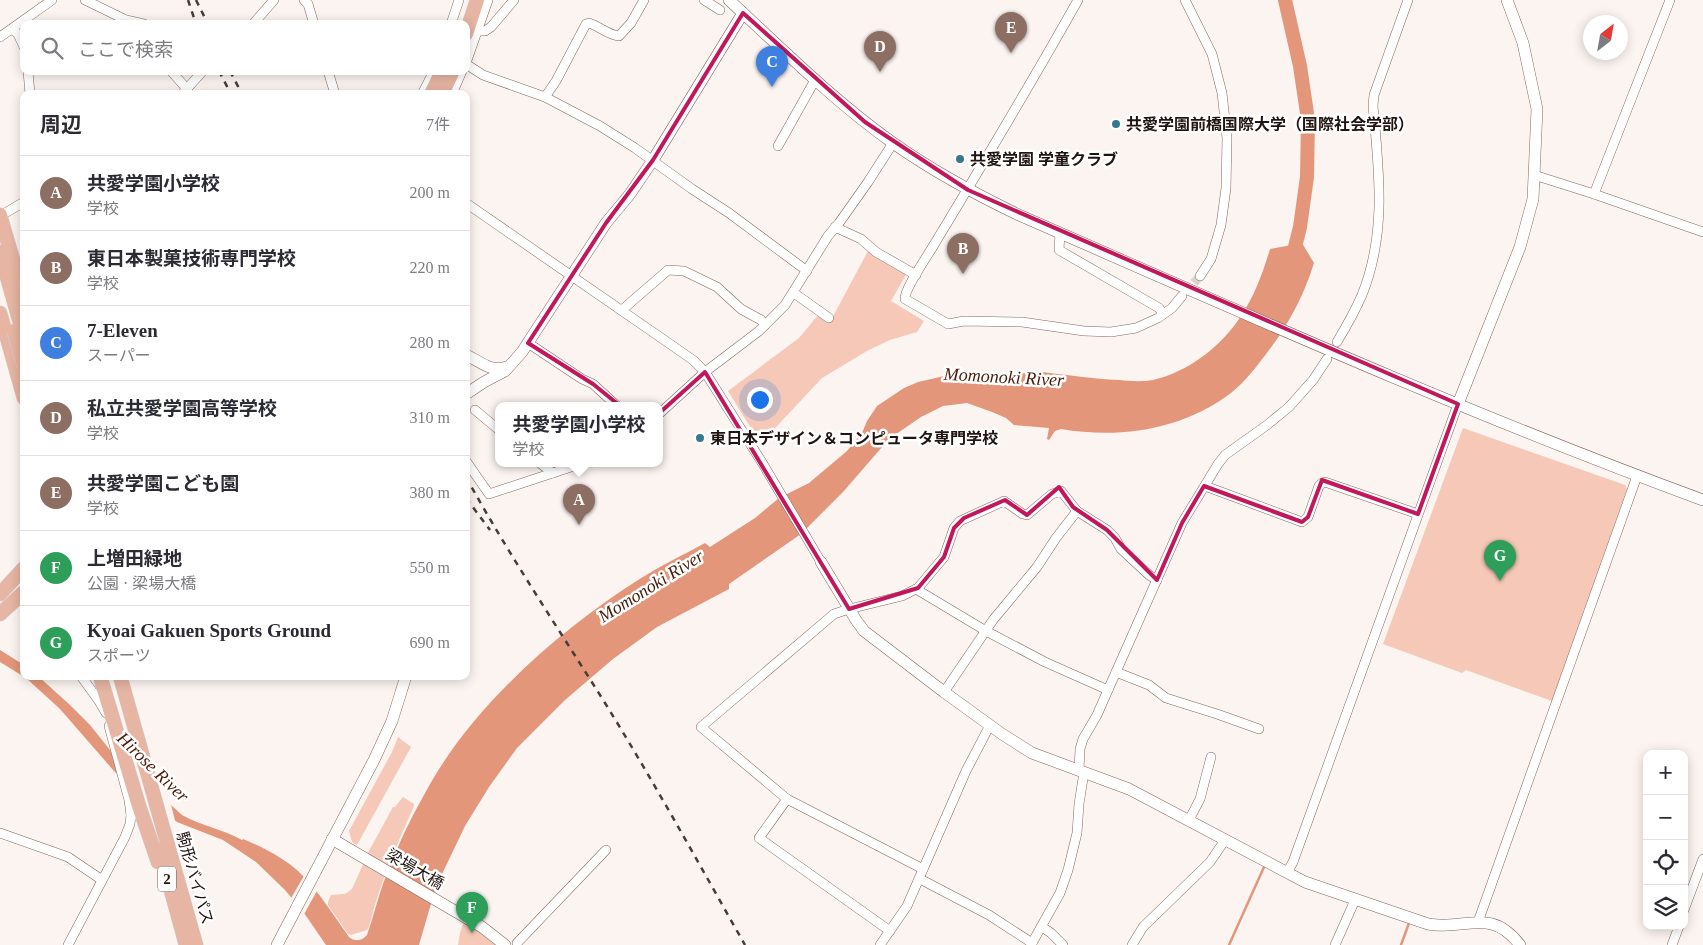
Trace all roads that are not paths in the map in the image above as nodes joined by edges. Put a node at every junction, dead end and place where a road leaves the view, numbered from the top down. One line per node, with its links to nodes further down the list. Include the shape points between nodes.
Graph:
1 (52, 0): 20 (street)
2 (85, 0): 21 (street)
3 (274, 0): 22 (street)
4 (304, 0): 23 (street)
5 (459, 0): 24 (street)
6 (467, 0): 25 (main road)
7 (476, 0): 28 (main road)
8 (487, 0): 28 (street)
9 (514, 0): 28 (street, via 491,28)
10 (644, 0): 49 (street, via 619,36 588,22)
11 (704, 0): 18 (street)
12 (729, 0): 19 (street)
13 (1078, 0): 54 (street)
14 (1185, 0): 66 (street, via 1214,60 1222,93 1226,138 1226,188 1221,225 1211,259)
15 (1408, 0): 77 (street, via 1374,95 1380,198 1377,241 1363,292)
16 (1507, 0): 53 (street, via 1523,43 1538,109)
17 (1670, 0): 55 (street)
18 (720, 10)
19 (743, 13): 40 (street); 52 (street)
20 (24, 20)
21 (126, 20)
22 (256, 20)
23 (313, 20)
24 (453, 20)
25 (461, 20)
26 (20, 23): 27 (street)
27 (12, 29): 29 (street); 30 (street)
28 (472, 32)
29 (0, 37)
30 (20, 38)
31 (470, 67): 49 (street, via 483,75)
32 (28, 75): 41 (street)
33 (174, 75): 42 (street)
34 (200, 75): 43 (street)
35 (329, 75): 44 (street)
36 (432, 75): 45 (street)
37 (440, 75): 46 (main road)
38 (451, 75): 47 (main road)
39 (460, 75): 48 (street)
40 (815, 80): 50 (street); 51 (street)
41 (30, 90)
42 (184, 90)
43 (187, 90)
44 (334, 90)
45 (424, 90)
46 (433, 90)
47 (444, 90)
48 (454, 90)
49 (545, 97): 52 (street, via 600,126)
50 (893, 143): 54 (street); 59 (street)
51 (778, 146)
52 (653, 160): 63 (street); 65 (street)
53 (1534, 175): 55 (street); 87 (street, via 1533,199 1520,247)
54 (968, 190): 61 (street); 64 (street)
55 (1594, 194): 60 (street)
56 (20, 204): 58 (street)
57 (470, 206): 65 (street)
58 (0, 215): 68 (main road)
59 (835, 227): 63 (street); 64 (street)
60 (1703, 232)
61 (1060, 233): 73 (street, via 1059,250 1159,308); 87 (street)
62 (0, 252): 76 (main road)
63 (807, 271): 69 (street)
64 (916, 275): 73 (street, via 905,299 948,324 964,321 1022,322 1111,332 1136,328)
65 (572, 276): 71 (street); 78 (street)
66 (1200, 276)
67 (0, 282): 76 (main road)
68 (20, 284)
69 (794, 294): 74 (street); 75 (street)
70 (1182, 296): 73 (street)
71 (622, 310): 75 (street, via 668,270 684,271 718,287 741,309); 83 (street)
72 (0, 314): 76 (main road)
73 (1164, 314)
74 (829, 318)
75 (765, 325): 83 (street)
76 (13, 337): 79 (main road, bridge); 84 (main road)
77 (1337, 342)
78 (528, 343): 82 (street); 86 (street, via 593,384)
79 (20, 355)
80 (470, 357): 82 (street, via 491,368 500,369)
81 (1327, 359): 96 (street, via 1289,407 1225,454)
82 (512, 364): 85 (street)
83 (706, 372): 89 (street); 100 (street)
84 (20, 376)
85 (470, 391)
86 (613, 402)
87 (1458, 404): 95 (street); 99 (street)
88 (475, 410): 90 (street)
89 (663, 410)
90 (495, 427)
91 (470, 467): 94 (street, via 489,494)
92 (545, 467): 94 (street)
93 (572, 467): 94 (street)
94 (553, 474)
95 (1637, 476): 97 (street); 138 (street)
96 (1205, 486): 99 (street, via 1302,522 1308,517 1319,486 1325,482); 102 (street, via 1182,523)
97 (1703, 500)
98 (1077, 511): 102 (street, via 1107,530 1121,548); 103 (street, via 1061,490 1027,515 1005,501 964,518 954,528 944,558); 108 (street, via 1037,568)
99 (1418, 514): 133 (street)
100 (821, 562): 106 (street)
101 (20, 572): 104 (main road)
102 (1157, 580): 109 (street)
103 (916, 589): 106 (street, via 890,600); 108 (street)
104 (0, 594)
105 (20, 596): 107 (main road)
106 (849, 609): 117 (street, via 864,630); 125 (street, via 834,614 701,727)
107 (0, 614)
108 (986, 630): 116 (street, via 1045,662); 117 (street)
109 (1116, 672): 116 (street); 120 (street, via 1149,685 1166,698)
110 (84, 680): 121 (street, via 103,707)
111 (101, 680): 121 (main road, 2)
112 (112, 680): 119 (main road, 2)
113 (121, 680): 119 (main road, 2)
114 (130, 680): 124 (main road, 2)
115 (404, 680): 129 (street, via 386,736)
116 (1108, 690): 123 (street, via 1083,738)
117 (944, 692): 118 (street)
118 (990, 725): 123 (street, via 1032,753); 134 (street)
119 (130, 727): 124 (main road, 2)
120 (1258, 729)
121 (117, 742): 126 (main road, 2)
122 (1211, 757): 127 (street, via 1202,792)
123 (1081, 771): 127 (street, via 1129,789); 139 (street, via 1074,851 1062,889)
124 (146, 772): 126 (main road, 2)
125 (786, 798): 134 (street); 140 (street, via 759,838)
126 (146, 814): 135 (street, via 130,824); 146 (main road, 駒形バイパス / 2); 147 (main road, 駒形バイパス / 2, via 179,883)
127 (1188, 820): 130 (street)
128 (0, 833): 135 (street, via 68,857)
129 (332, 839): 148 (street); 149 (street, 梁場大橋, via 461,914)
130 (1225, 840): 133 (street); 152 (street, via 1210,862 1146,924)
131 (606, 850): 142 (street)
132 (1703, 859): 136 (street)
133 (1287, 873): 137 (street)
134 (921, 874): 140 (street, via 907,906); 144 (street)
135 (102, 880): 145 (street)
136 (1688, 899)
137 (1355, 900): 138 (street, via 1434,926); 153 (street)
138 (1478, 922): 143 (street, via 1504,928)
139 (1042, 927): 144 (street); 151 (street)
140 (890, 930): 150 (street)
141 (1677, 930): 154 (street)
142 (521, 943)
143 (1515, 943)
144 (1032, 944)
145 (68, 945)
146 (186, 945)
147 (196, 945)
148 (277, 945)
149 (505, 945)
150 (880, 945)
151 (1063, 945)
152 (1132, 945)
153 (1335, 945)
154 (1672, 945)

